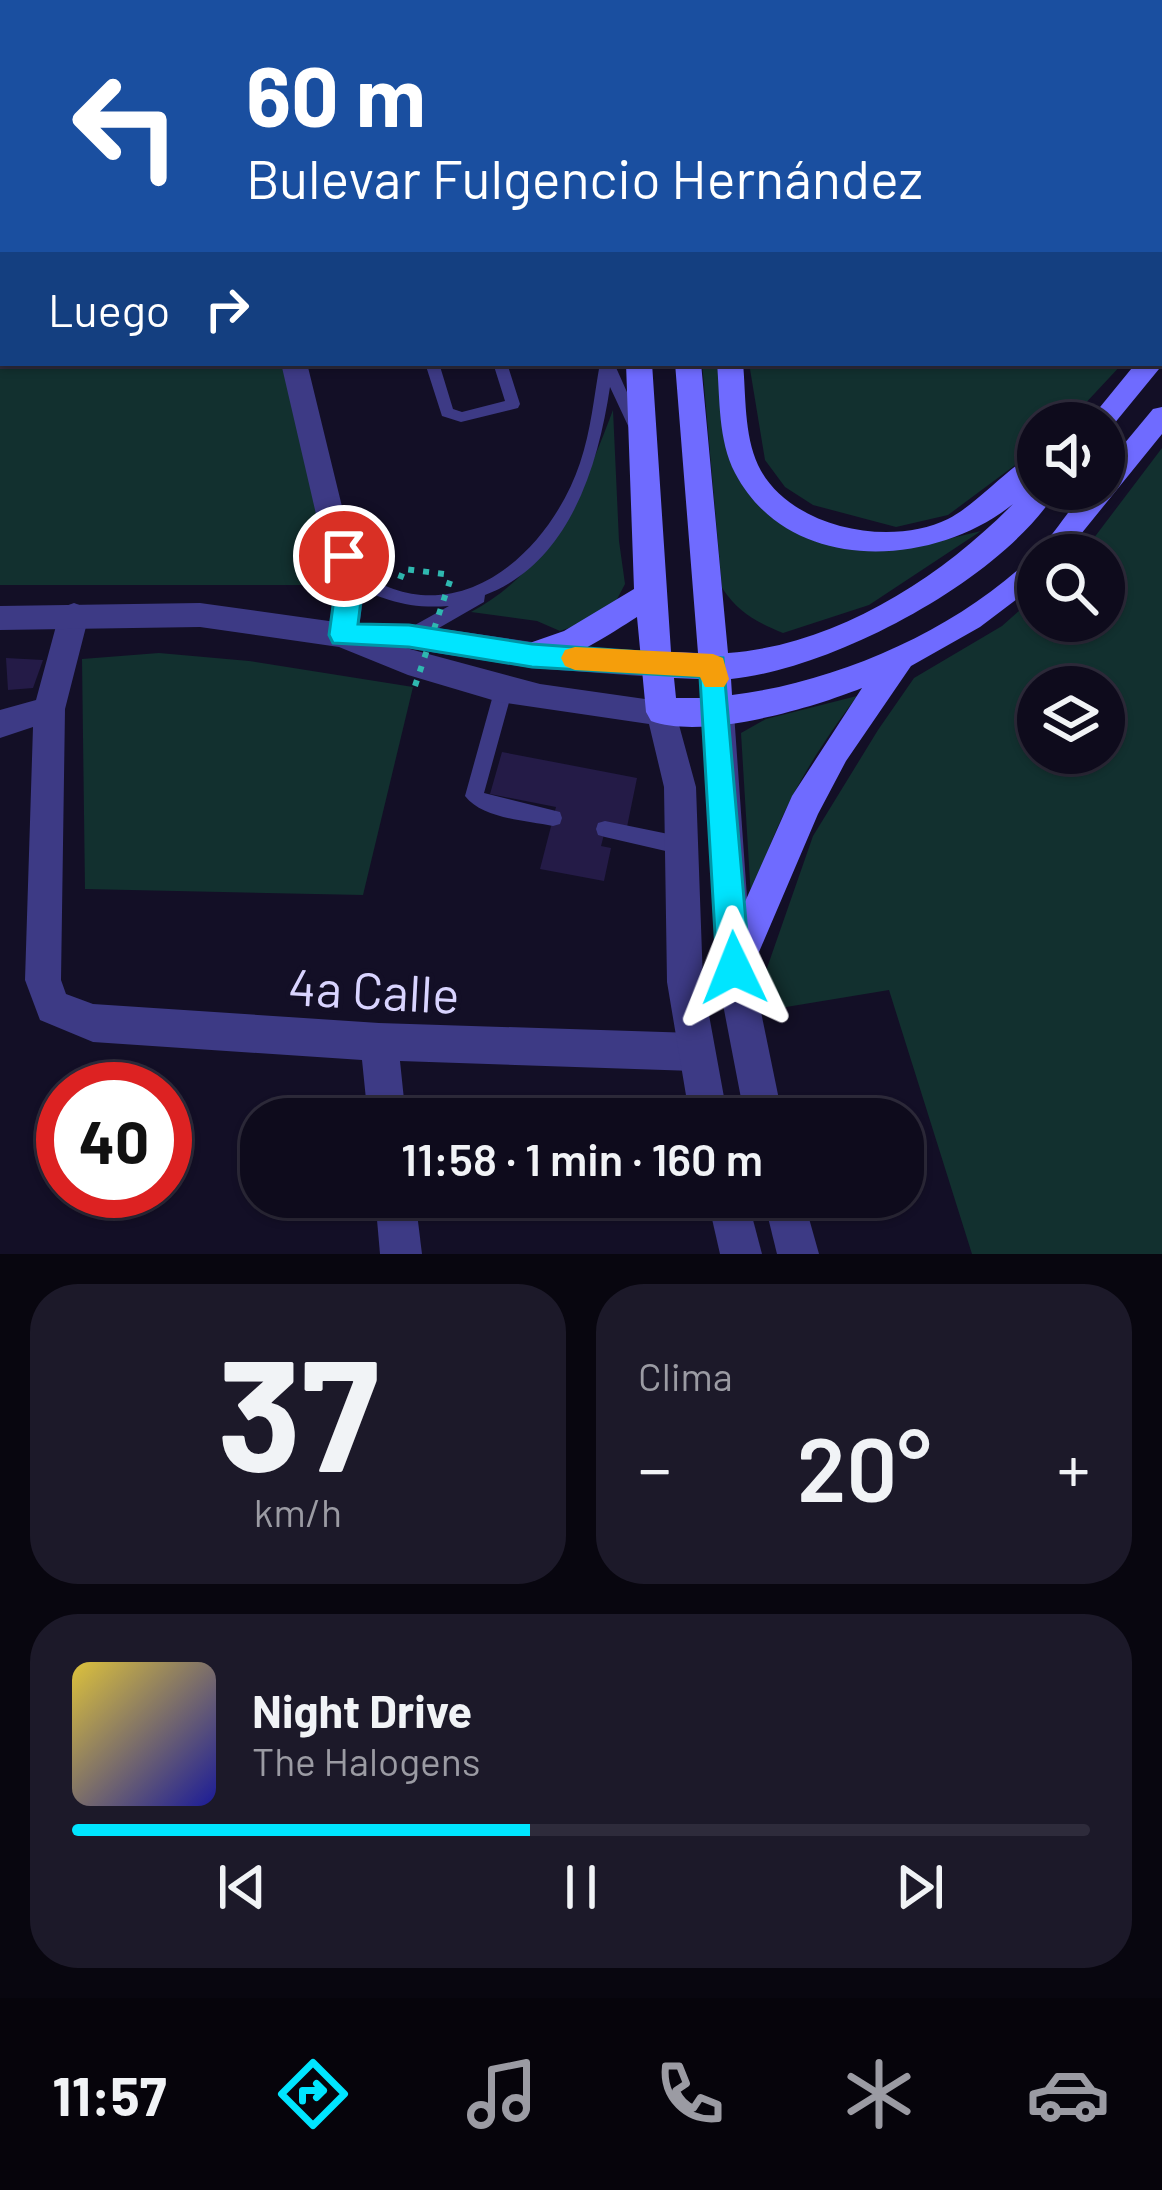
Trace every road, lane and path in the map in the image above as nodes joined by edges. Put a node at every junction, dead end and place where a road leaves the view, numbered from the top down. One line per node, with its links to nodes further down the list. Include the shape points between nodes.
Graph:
1 (296, 366): 16 (street)
2 (433, 366): 3 (lane, via 447,412 461,417 513,404)
3 (501, 366)
4 (606, 366): 19 (lane, via 590,457 567,508 527,558)
5 (608, 366): 12 (lane)
6 (639, 366): 12 (main road)
7 (688, 366): 28 (main road)
8 (730, 366): 13 (main road, via 750,477 792,517 822,531 888,542 950,530)
9 (1147, 366): 10 (main road)
10 (1117, 402)
11 (1162, 416): 15 (main road)
12 (643, 444): 20 (main road)
13 (1017, 486)
14 (1025, 510): 28 (main road, via 882,618 785,656)
15 (1065, 534)
16 (351, 577): 19 (lane, via 405,602); 23 (street)
17 (399, 581): 29 (path, bridge, via 404,569 452,575)
18 (1017, 582): 26 (main road, via 970,620)
19 (484, 593): 24 (lane)
20 (649, 595): 25 (main road, via 590,632); 27 (main road)
21 (74, 615): 22 (street); 23 (street, via 200,615); 31 (street)
22 (0, 618)
23 (343, 635): 24 (street); 30 (street, via 394,659)
24 (409, 636): 25 (street)
25 (532, 655): 27 (street)
26 (901, 657): 33 (main road, via 810,697); 38 (main road, via 803,807)
27 (654, 664): 28 (main road); 32 (main road)
28 (713, 666): 33 (main road)
29 (415, 686)
30 (504, 688): 32 (street); 35 (lane, via 474,796)
31 (49, 710): 34 (street); 39 (street, 4a Calle, via 43,980 53,1007 93,1023)
32 (662, 712): 33 (main road); 37 (street)
33 (718, 713): 38 (street)
34 (0, 724)
35 (553, 818)
36 (605, 829): 37 (lane)
37 (684, 847): 40 (street)
38 (734, 968): 43 (street)
39 (379, 1042): 40 (street, 4a Calle); 41 (street)
40 (694, 1052): 42 (street)
41 (385, 1098)
42 (704, 1098)
43 (760, 1098)
44 (397, 1218): 47 (street)
45 (733, 1218): 48 (street)
46 (789, 1218): 49 (street)
47 (401, 1254)
48 (741, 1254)
49 (798, 1254)

